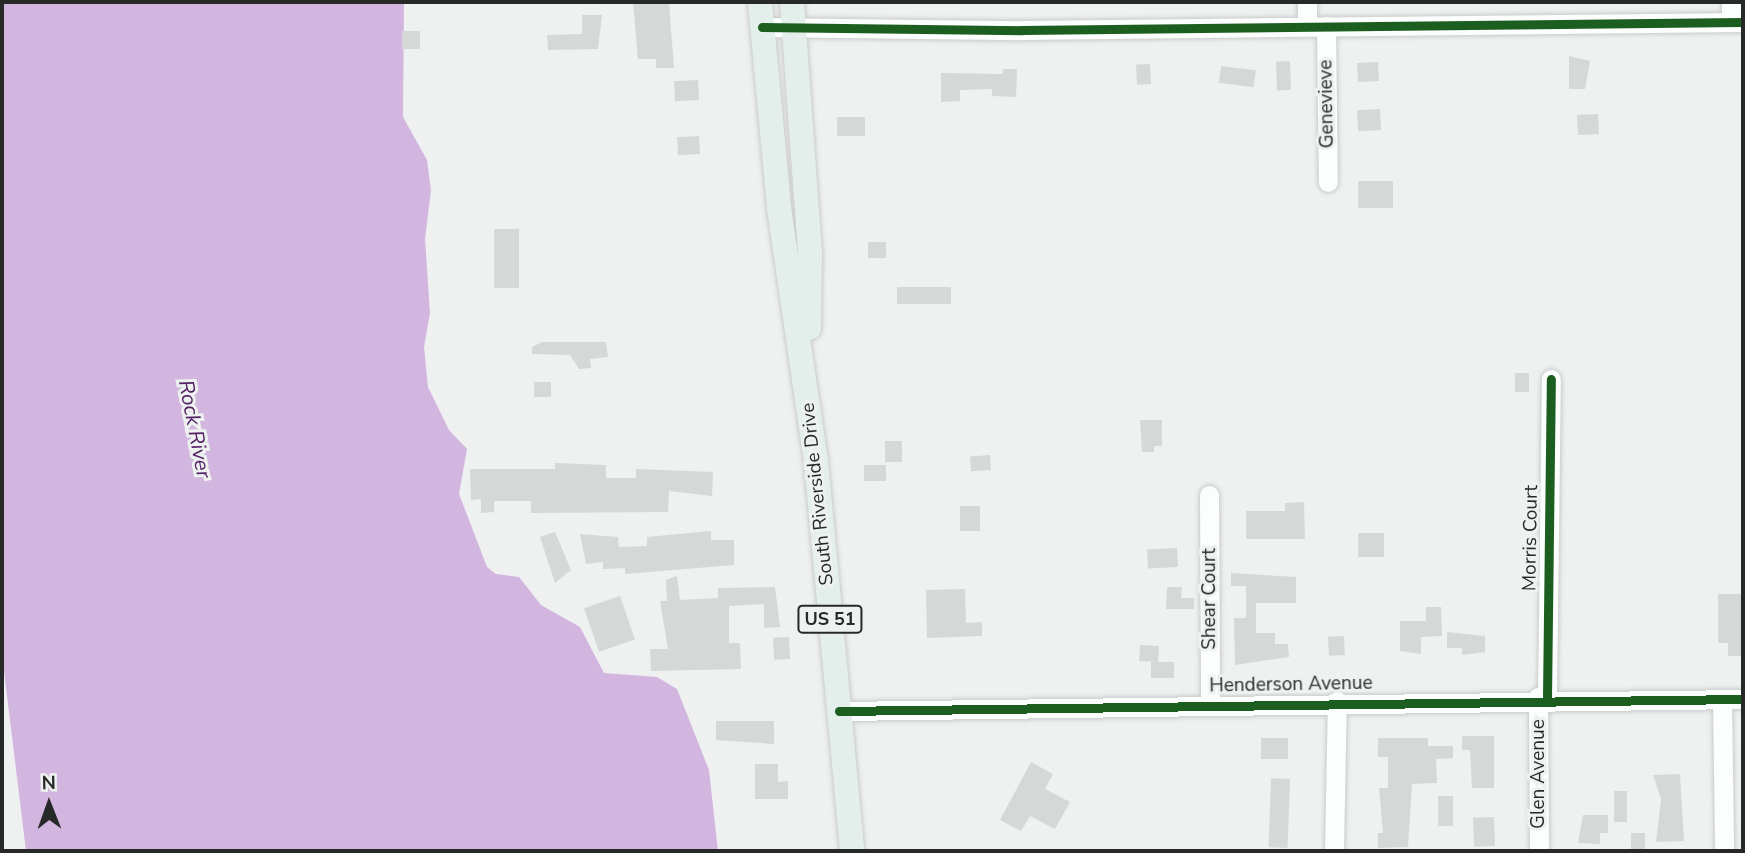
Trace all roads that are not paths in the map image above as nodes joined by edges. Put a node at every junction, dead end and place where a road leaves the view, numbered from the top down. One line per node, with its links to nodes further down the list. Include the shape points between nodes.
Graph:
1 (760, 2): 7 (main road, South Riverside Drive / US 51)
2 (792, 2): 8 (main road, South Riverside Drive / US 51)
3 (1307, 2): 6 (street, Genevieve)
4 (1731, 2): 5 (street)
5 (1737, 22): 6 (street)
6 (1316, 26): 8 (street); 9 (street, Genevieve)
7 (762, 27): 8 (street); 11 (main road, South Riverside Drive / US 51, via 779,208)
8 (794, 27): 11 (main road, South Riverside Drive / US 51, via 810,251)
9 (1328, 182)
10 (1551, 379): 13 (street, Morris Court)
11 (807, 388): 18 (main road, South Riverside Drive / US 51)
12 (1209, 495): 17 (street, Shear Court)
13 (1543, 697): 14 (street, Henderson Avenue); 16 (street, Henderson Avenue); 21 (street, Glen Avenue)
14 (1722, 699): 15 (street, Henderson Avenue); 22 (street)
15 (1743, 699)
16 (1337, 701): 17 (street, Henderson Avenue); 20 (street)
17 (1210, 704): 18 (street, Henderson Avenue)
18 (839, 711): 19 (main road, South Riverside Drive / US 51)
19 (852, 851)
20 (1334, 851)
21 (1539, 851)
22 (1724, 851)

